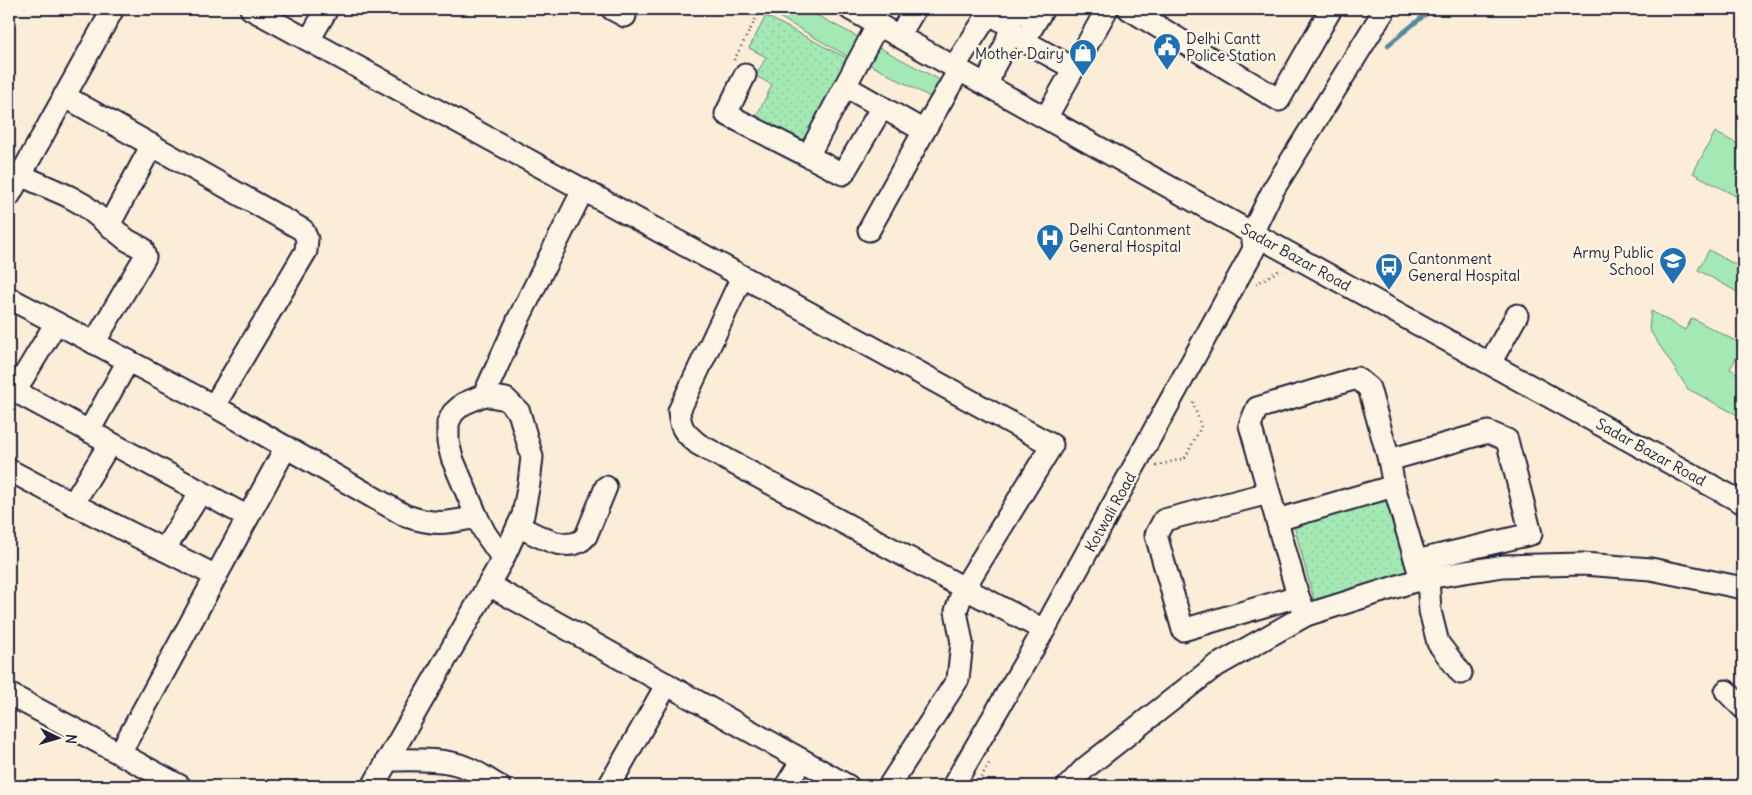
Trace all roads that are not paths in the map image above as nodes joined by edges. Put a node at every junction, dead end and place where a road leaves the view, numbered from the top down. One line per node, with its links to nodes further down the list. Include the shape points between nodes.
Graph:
1 (114, 9): 20 (street)
2 (251, 9): 14 (street)
3 (327, 9): 14 (street)
4 (850, 9): 12 (street, Sadar Bazar Road)
5 (914, 9): 13 (street)
6 (1042, 9): 17 (street, via 1024,41)
7 (1107, 9): 17 (street)
8 (1129, 9): 9 (street, via 1279,100)
9 (1331, 9)
10 (1385, 9): 30 (street, via 1273,190)
11 (1004, 13): 16 (street); 19 (street, via 1006,46 993,68)
12 (878, 24): 13 (street, Sadar Bazar Road); 18 (street)
13 (899, 36): 16 (street, Sadar Bazar Road)
14 (309, 40): 27 (street)
15 (740, 68): 25 (street, via 726,114)
16 (957, 68): 19 (street, Sadar Bazar Road); 23 (street)
17 (1073, 68): 22 (street)
18 (845, 86): 21 (street); 25 (street)
19 (988, 86): 22 (street, Sadar Bazar Road)
20 (64, 96): 24 (street); 26 (street)
21 (882, 108): 23 (street); 25 (street, via 844,174)
22 (1046, 118): 30 (street, Sadar Bazar Road)
23 (924, 131): 29 (street)
24 (152, 145): 28 (street); 40 (street, via 303,230 307,239 306,251)
25 (808, 156)
26 (13, 183): 28 (street, via 68,196)
27 (583, 190): 31 (street); 39 (street)
28 (109, 225): 35 (street, via 142,248 145,257)
29 (869, 230)
30 (1252, 233): 37 (street, Sadar Bazar Road); 64 (street, Kotwali Road, via 1254,249)
31 (742, 276): 61 (street, via 679,411 680,424 686,433 698,444); 61 (street, via 1052,445)
32 (9, 298): 34 (street)
33 (1517, 315): 37 (street)
34 (56, 323): 35 (street); 38 (street)
35 (94, 343): 36 (street)
36 (128, 360): 40 (street); 41 (street)
37 (1490, 362): 50 (street, Sadar Bazar Road)
38 (12, 390): 41 (street)
39 (484, 395): 53 (street, via 463,404 448,423 452,458); 55 (street, via 506,399 519,412 527,437 532,457 523,515)
40 (214, 406): 43 (street)
41 (89, 431): 42 (street)
42 (110, 442): 48 (street); 51 (street)
43 (286, 447): 52 (street); 53 (street, via 406,516 440,524)
44 (1389, 460): 46 (street); 49 (street, via 1369,388 1357,378 1257,408 1250,425); 58 (street, via 1488,432 1507,440 1531,534)
45 (9, 470): 51 (street)
46 (1394, 486): 54 (street); 58 (street)
47 (606, 487): 55 (street, via 582,542 556,543)
48 (201, 492): 52 (street); 56 (street)
49 (1269, 493): 54 (street); 63 (street, via 1164,520 1156,534 1180,620 1183,630)
50 (1743, 503)
51 (73, 504): 56 (street)
52 (248, 517): 59 (street)
53 (477, 517): 57 (street)
54 (1277, 520): 63 (street)
55 (518, 526): 57 (street)
56 (164, 550): 59 (street)
57 (503, 559): 60 (street)
58 (1422, 573): 62 (street, via 1582,564 1651,569); 63 (street); 65 (street, via 1438,643)
59 (216, 576): 70 (street)
60 (489, 585): 66 (street); 71 (street)
61 (964, 588): 64 (street); 79 (street, via 956,611 962,644 958,679)
62 (1743, 588)
63 (1302, 605): 81 (street, via 1214,667 1085,768)
64 (1044, 630): 80 (street, Kotwali Road)
65 (1461, 673)
66 (667, 684): 72 (street); 76 (street)
67 (1726, 691): 69 (street)
68 (9, 694): 70 (street)
69 (1743, 708)
70 (120, 753): 73 (street)
71 (387, 760): 74 (street); 75 (street, via 423,760 465,766)
72 (802, 760): 77 (street); 78 (street)
73 (180, 786)
74 (372, 786)
75 (499, 786)
76 (609, 786)
77 (786, 786)
78 (848, 786)
79 (889, 786)
80 (953, 786)
81 (1068, 786)

